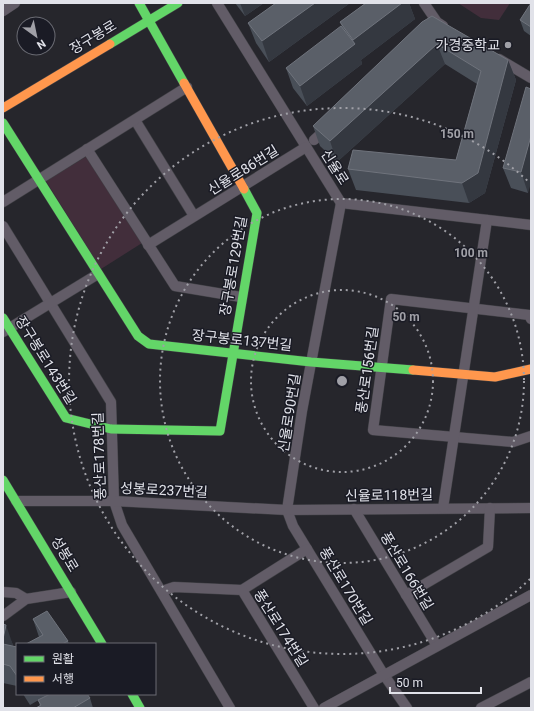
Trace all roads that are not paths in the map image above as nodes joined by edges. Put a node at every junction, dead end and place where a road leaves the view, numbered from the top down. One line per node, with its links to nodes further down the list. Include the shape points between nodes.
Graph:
1 (15, 3): 6 (street)
2 (139, 3): 7 (street, 장구봉로129번길)
3 (178, 3): 7 (street, 장구봉로)
4 (217, 3): 17 (street, 신율로)
5 (424, 3): 8 (street, via 434,25)
6 (3, 11)
7 (149, 19): 11 (street, 장구봉로129번길); 12 (street, 장구봉로)
8 (450, 30)
9 (491, 54): 10 (street)
10 (531, 78)
11 (187, 87): 13 (street); 20 (street, 장구봉로129번길)
12 (3, 108)
13 (135, 120): 18 (street); 23 (street)
14 (3, 123): 19 (street, 장구봉로137번길)
15 (331, 124): 16 (street)
16 (314, 140)
17 (306, 147): 20 (street, 신율로86번길); 22 (street, 신율로)
18 (87, 149): 19 (street); 27 (street)
19 (39, 179): 21 (street); 28 (street, 장구봉로137번길)
20 (241, 187): 23 (street, 신율로86번길); 29 (street, 장구봉로129번길, via 257,213)
21 (3, 202)
22 (340, 203): 24 (street, 신율로); 36 (street, 신율로90번길)
23 (194, 216): 27 (street, 신율로86번길)
24 (487, 220): 25 (street, 신율로); 31 (street)
25 (531, 225)
26 (3, 226): 30 (street, 풍산로178번길)
27 (148, 245): 29 (street, via 175,286)
28 (98, 274): 30 (street); 35 (street, 장구봉로137번길, via 138,336 149,344)
29 (241, 297): 35 (street, 장구봉로129번길)
30 (50, 303): 34 (street); 40 (street, 풍산로178번길, via 111,402)
31 (473, 308): 33 (street, 풍산로156번길, via 529,315); 37 (street, 풍산로156번길, via 391,299); 39 (street)
32 (3, 318): 34 (street, 장구봉로143번길)
33 (531, 319)
34 (6, 330): 40 (street, 장구봉로143번길, via 66,418)
35 (233, 353): 36 (street, 장구봉로137번길); 40 (street, 장구봉로129번길, via 220,430)
36 (311, 362): 37 (street, 장구봉로137번길); 50 (street, 신율로90번길)
37 (382, 366): 39 (street, 장구봉로137번길); 42 (street, 풍산로156번길, via 373,430)
38 (531, 369): 39 (street, 장구봉로137번길, via 495,377)
39 (464, 374): 42 (street)
40 (112, 429): 45 (street, 풍산로178번길)
41 (531, 436): 42 (street, 풍산로156번길, via 513,442)
42 (454, 437): 46 (street)
43 (3, 480): 44 (street, 성봉로)
44 (16, 501): 45 (street, 성봉로237번길); 55 (street, 성봉로)
45 (114, 502): 50 (street, 성봉로237번길); 53 (street, 풍산로178번길, via 122,525)
46 (443, 508): 47 (street, 신율로118번길); 49 (street, 신율로118번길)
47 (490, 508): 48 (street, 신율로118번길); 56 (street, via 488,547)
48 (531, 508)
49 (354, 509): 50 (street, 신율로118번길); 56 (street, 풍산로166번길)
50 (287, 510): 51 (street, 풍산로170번길)
51 (307, 549): 52 (street); 62 (street, 풍산로170번길)
52 (242, 590): 53 (street, 풍산로174번길, via 174,587); 67 (street, 풍산로174번길)
53 (162, 591): 66 (street, 풍산로178번길)
54 (3, 592): 58 (street, via 16,592)
55 (71, 592): 58 (street); 60 (street, 성봉로)
56 (406, 595): 61 (street, 풍산로166번길)
57 (531, 595): 61 (street)
58 (26, 599): 59 (street)
59 (3, 616)
60 (101, 643)
61 (437, 646): 62 (street)
62 (384, 675): 68 (street); 69 (street, 풍산로170번길)
63 (531, 682): 70 (street)
64 (133, 695): 65 (street)
65 (140, 708)
66 (230, 708)
67 (314, 708)
68 (324, 708)
69 (408, 708)
70 (481, 708)

